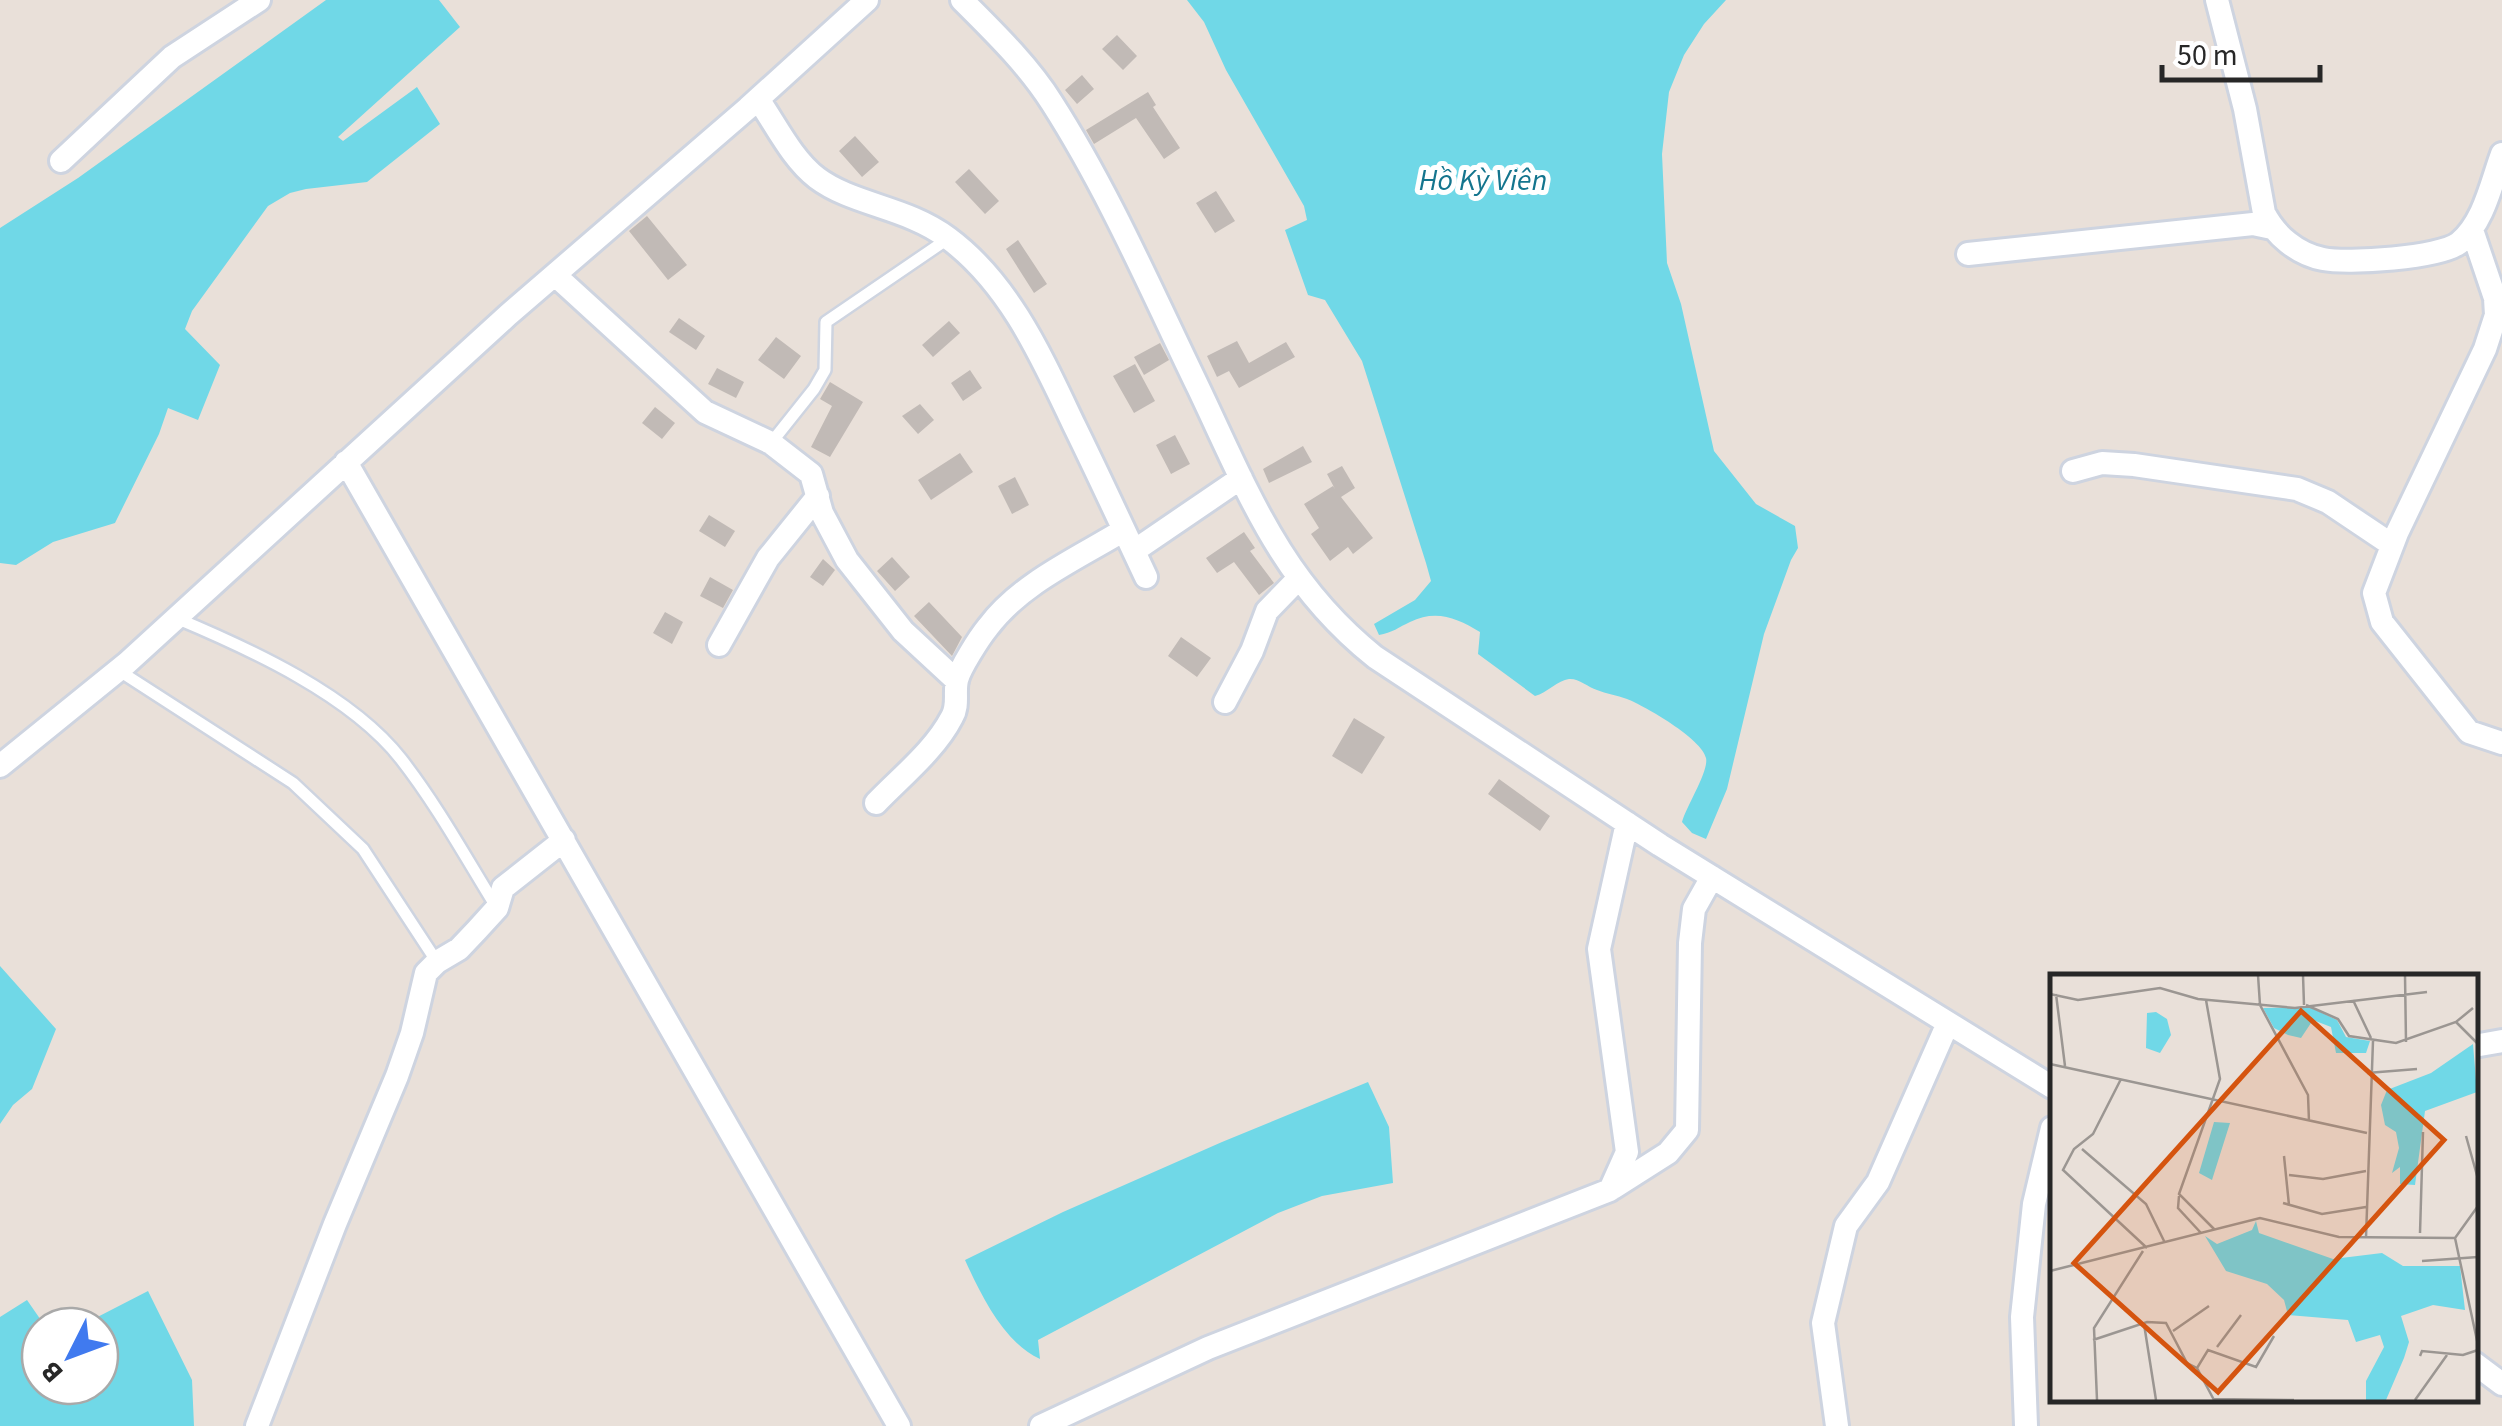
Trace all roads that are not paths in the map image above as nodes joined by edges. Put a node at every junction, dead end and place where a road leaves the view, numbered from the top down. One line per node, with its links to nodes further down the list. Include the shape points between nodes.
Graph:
1 (258, 0): 7 (street, via 172,56)
2 (867, 0): 5 (street)
3 (962, 0): 16 (street, via 1060,116)
4 (2217, 0): 8 (street)
5 (758, 99): 10 (street, via 817,178); 12 (street)
6 (2502, 154): 9 (street)
7 (60, 161)
8 (2272, 228): 9 (street, via 2322,259 2417,257 2455,246); 11 (street, via 2253,224)
9 (2472, 230): 19 (street, via 2496,315)
10 (949, 238): 13 (lane, via 826,322 825,370); 18 (street, via 1014,308)
11 (1968, 254)
12 (555, 275): 13 (street, via 705,412); 14 (street)
13 (771, 444): 17 (street, via 811,474)
14 (346, 462): 22 (street); 31 (street)
15 (2074, 471): 19 (street, via 2134,464 2297,490 2328,502)
16 (1241, 478): 18 (street); 21 (street)
17 (818, 496): 23 (street, via 768,558); 25 (street, via 847,560 903,631)
18 (1129, 541): 20 (street); 25 (street, via 1046,577 1004,608)
19 (2392, 545): 27 (street, via 2374,593 2382,622 2469,732)
20 (1146, 577)
21 (1298, 579): 26 (street, via 1267,611); 30 (street, via 1338,627 1375,657)
22 (176, 618): 24 (street); 33 (lane, via 243,646 354,714 401,759)
23 (719, 645)
24 (118, 670): 28 (street); 34 (lane, via 294,782 363,849)
25 (957, 681): 29 (street, via 952,719)
26 (1225, 702)
27 (2500, 740)
28 (5, 754)
29 (876, 803)
30 (1626, 823): 32 (street); 40 (street, via 1599,949 1627,1152)
31 (564, 840): 33 (street, via 503,888); 44 (street)
32 (1712, 877): 35 (street); 40 (street, via 1694,910 1690,944 1686,1130 1668,1153)
33 (497, 908): 34 (street, via 459,949)
34 (437, 962): 43 (street, via 426,973 397,1076)
35 (1948, 1023): 38 (street); 46 (street, via 1878,1182 1846,1226 1822,1323)
36 (2502, 1041): 37 (street)
37 (2477, 1045)
38 (2050, 1086)
39 (2050, 1136): 47 (street, via 2034,1204 2022,1317)
40 (1610, 1190): 45 (street, via 1208,1348)
41 (2477, 1365): 42 (street)
42 (2502, 1384)
43 (257, 1426)
44 (899, 1426)
45 (1042, 1426)
46 (1837, 1426)
47 (2026, 1426)

